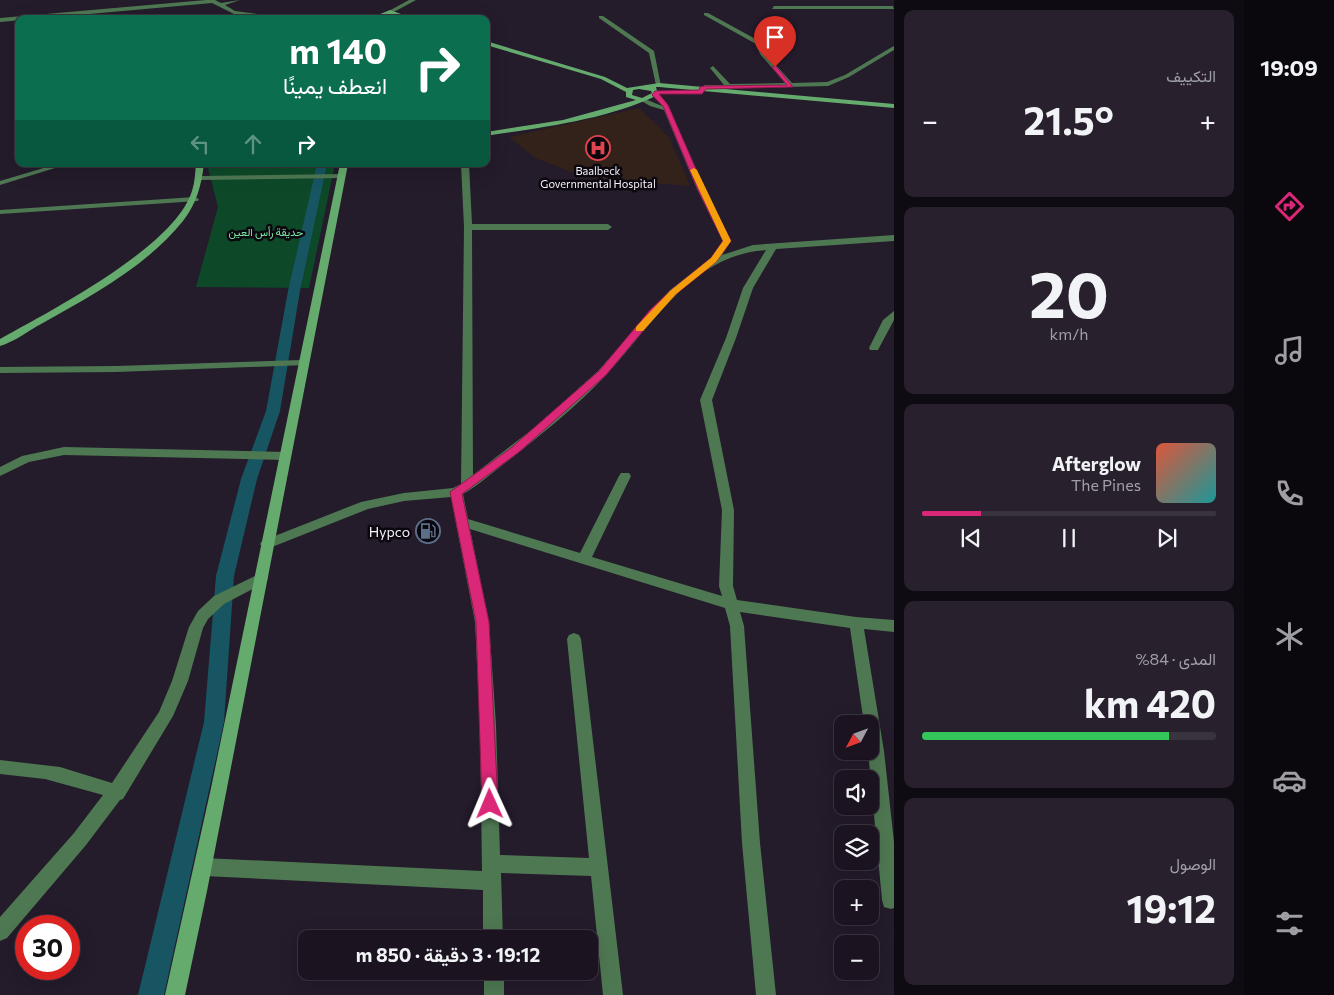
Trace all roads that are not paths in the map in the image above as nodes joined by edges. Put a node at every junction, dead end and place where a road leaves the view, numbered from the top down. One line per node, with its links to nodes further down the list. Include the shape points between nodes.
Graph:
1 (212, 0): 5 (street); 10 (street)
2 (237, 0): 5 (street)
3 (413, 0): 8 (street)
4 (892, 0): 7 (street)
5 (218, 5): 11 (street, via 234,12)
6 (774, 8): 7 (street)
7 (893, 8): 14 (street)
8 (390, 12): 12 (street); 13 (street)
9 (706, 14): 22 (street, via 759,43 762,52)
10 (53, 15)
11 (261, 15)
12 (381, 15)
13 (399, 15)
14 (894, 15)
15 (601, 18): 26 (street, via 652,52)
16 (15, 19): 17 (street)
17 (0, 20)
18 (490, 44): 21 (street)
19 (894, 48): 22 (street, via 836,81)
20 (713, 68): 24 (street)
21 (603, 78): 23 (street); 27 (street)
22 (791, 86): 24 (street)
23 (645, 87): 26 (street); 27 (street)
24 (729, 87): 25 (street)
25 (702, 90): 26 (street); 32 (street)
26 (657, 91): 28 (street); 33 (street)
27 (628, 93): 28 (street); 31 (street)
28 (643, 100): 29 (street); 30 (street)
29 (628, 106): 30 (street); 31 (street)
30 (656, 106): 33 (street)
31 (615, 108): 34 (street, via 546,126)
32 (894, 108)
33 (667, 109): 46 (street, via 701,190)
34 (490, 133)
35 (54, 167): 40 (street)
36 (200, 167): 39 (street)
37 (465, 167): 43 (street)
38 (340, 172): 39 (street, via 312,176); 53 (street)
39 (201, 178): 41 (street)
40 (0, 183)
41 (194, 199): 42 (street); 51 (street, via 169,234 146,254)
42 (0, 212)
43 (468, 227): 44 (street); 58 (street)
44 (608, 227)
45 (894, 238): 47 (street)
46 (727, 241): 48 (street); 49 (street)
47 (773, 246): 48 (street); 63 (street, via 748,288 706,400 726,497 726,577)
48 (753, 248): 49 (street)
49 (714, 260): 58 (street, via 667,299 617,357 564,408)
50 (894, 314): 52 (street)
51 (0, 343)
52 (874, 348)
53 (302, 363): 54 (street); 55 (street)
54 (0, 370)
55 (285, 456): 56 (street, via 64,451 26,459); 60 (street)
56 (0, 472)
57 (625, 476): 61 (street)
58 (462, 489): 59 (street); 60 (street, via 365,505)
59 (463, 522): 61 (street); 71 (street, via 482,622)
60 (267, 544): 62 (street)
61 (584, 559): 63 (street)
62 (261, 578): 68 (street, via 219,600 203,615 165,716); 70 (street)
63 (732, 605): 64 (street); 79 (street, via 738,635 751,843)
64 (856, 623): 65 (street); 72 (street, via 876,751)
65 (894, 626)
66 (574, 639): 69 (street)
67 (0, 767): 68 (street, via 80,778)
68 (117, 792): 74 (street)
69 (599, 867): 71 (street); 78 (street)
70 (204, 868): 71 (street); 76 (street)
71 (492, 873): 73 (street)
72 (891, 900)
73 (493, 930)
74 (0, 931)
75 (494, 980): 77 (street)
76 (175, 995)
77 (494, 995)
78 (613, 995)
79 (766, 995)

